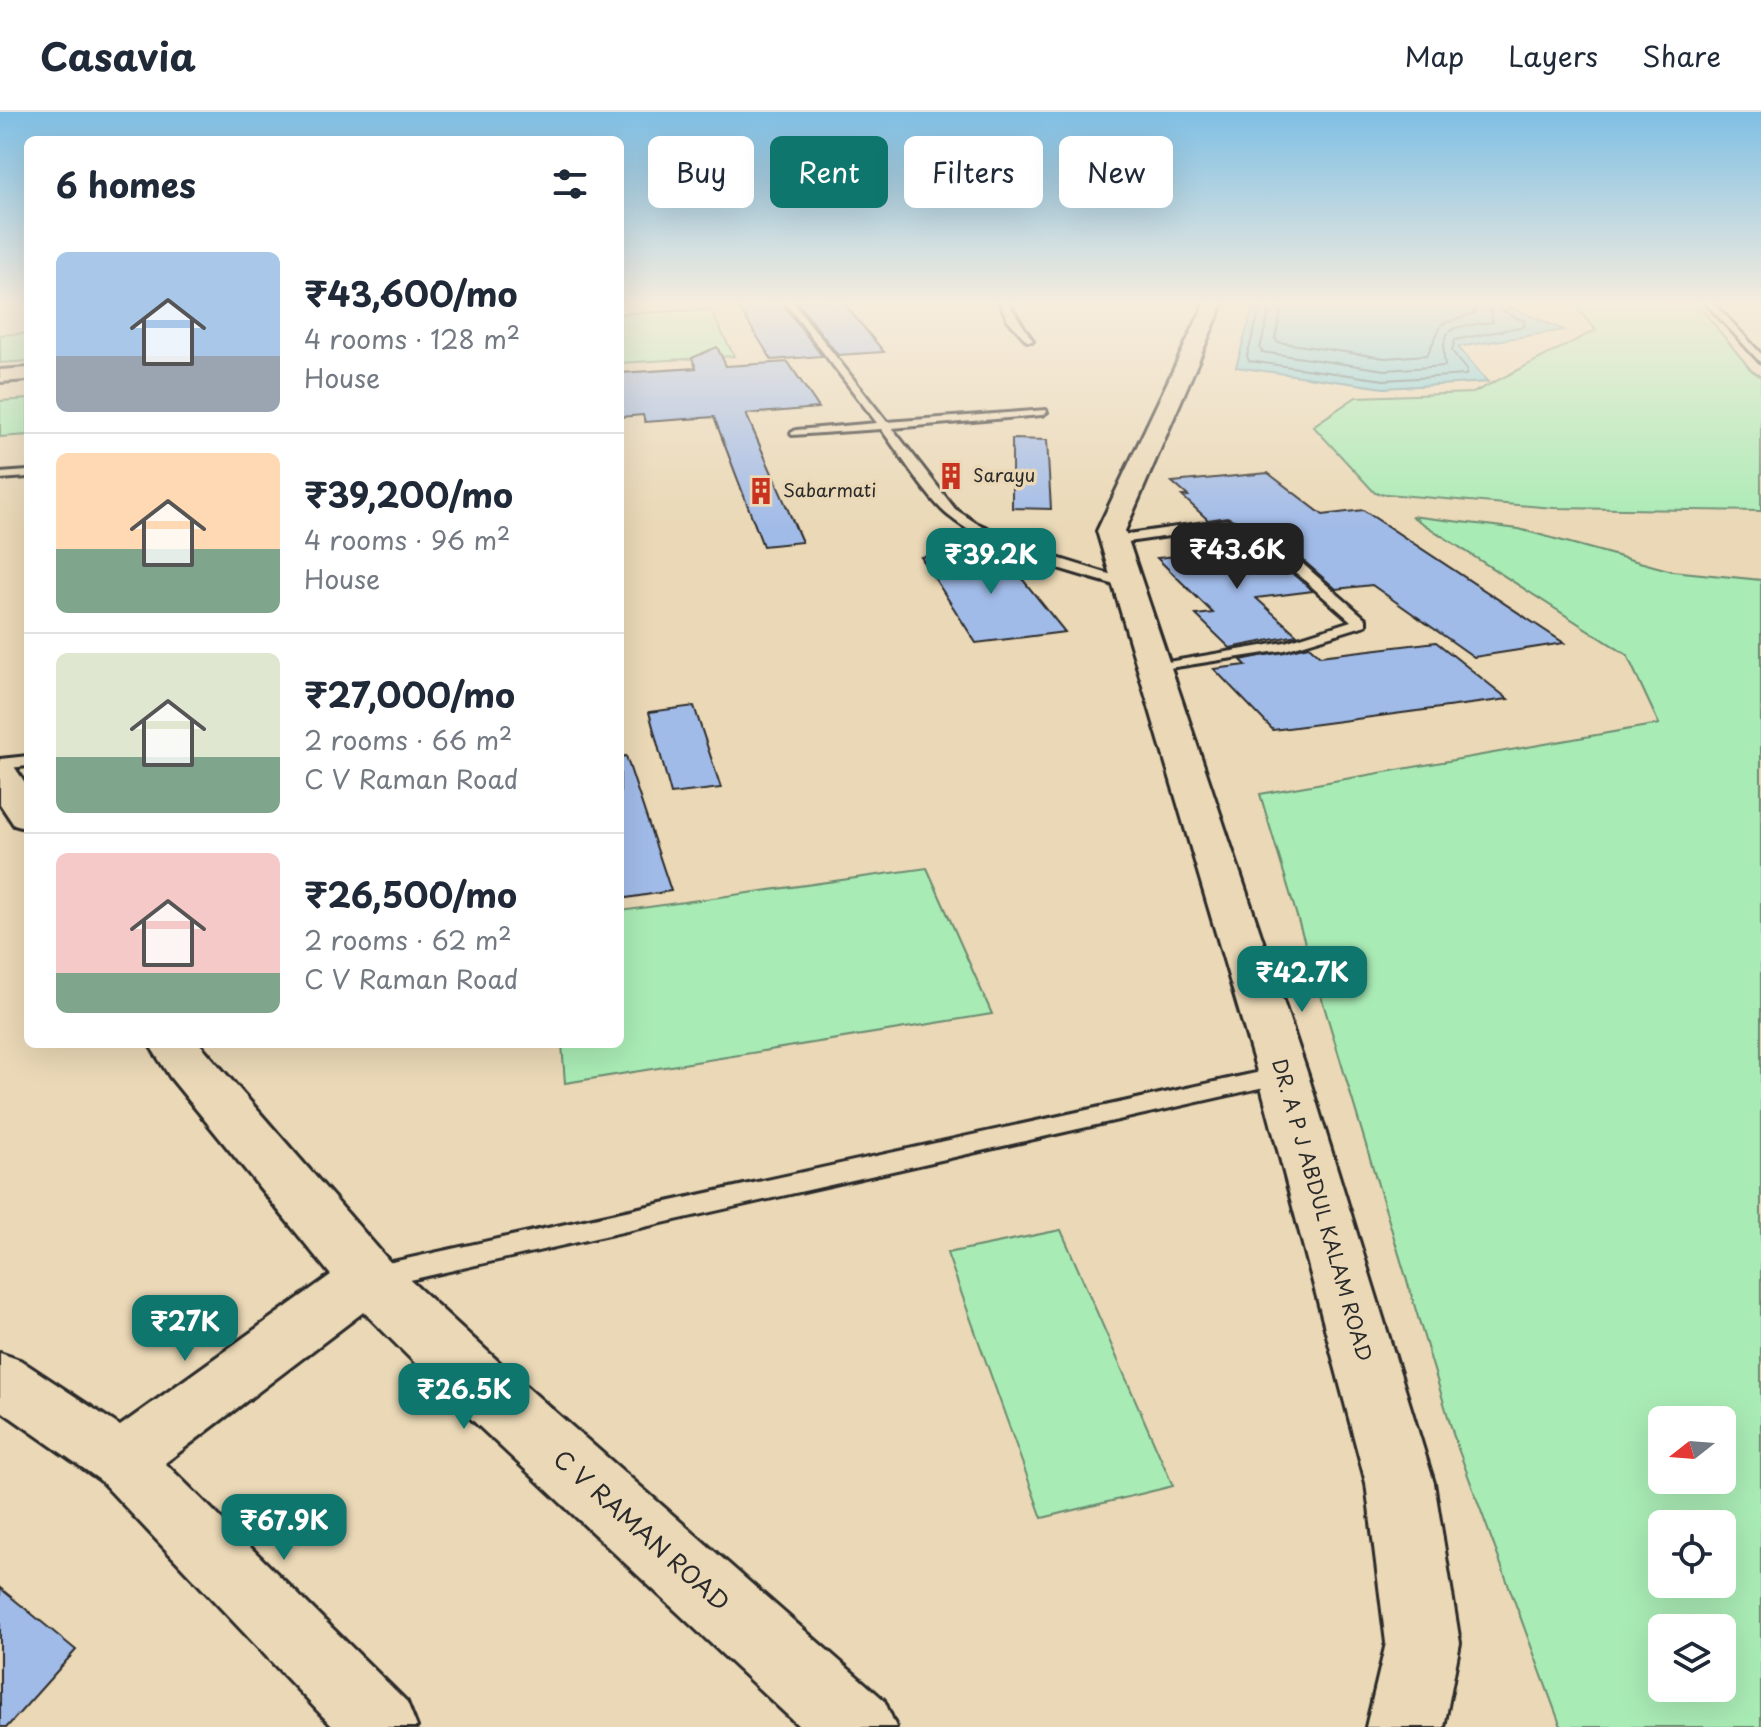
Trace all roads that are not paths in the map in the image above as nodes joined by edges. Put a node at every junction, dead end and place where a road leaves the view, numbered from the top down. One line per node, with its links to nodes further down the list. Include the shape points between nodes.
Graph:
1 (845, 376): 4 (lane)
2 (1181, 376): 8 (street, via 1111,531)
3 (1042, 412): 4 (lane)
4 (883, 426): 5 (lane); 9 (lane, via 951,512 982,534)
5 (796, 433)
6 (24, 474): 7 (lane)
7 (0, 476)
8 (1114, 540): 9 (street, DR. A P J ABDUL KALAM ROAD); 10 (lane, via 1226,524 1276,548 1361,622 1266,650)
9 (1130, 585): 10 (street, DR. A P J ABDUL KALAM ROAD)
10 (1155, 668): 16 (street, DR. A P J ABDUL KALAM ROAD)
11 (24, 761): 12 (lane)
12 (0, 764)
13 (0, 773): 14 (street)
14 (24, 811)
15 (177, 1048): 17 (street, C V RAMAN ROAD)
16 (1283, 1075): 17 (lane); 22 (street, DR. A P J ABDUL KALAM ROAD, via 1400,1483 1423,1643)
17 (368, 1278): 19 (street); 21 (street, C V RAMAN ROAD)
18 (0, 1378): 19 (street)
19 (121, 1460): 20 (street)
20 (382, 1727)
21 (857, 1727)
22 (1405, 1727)

